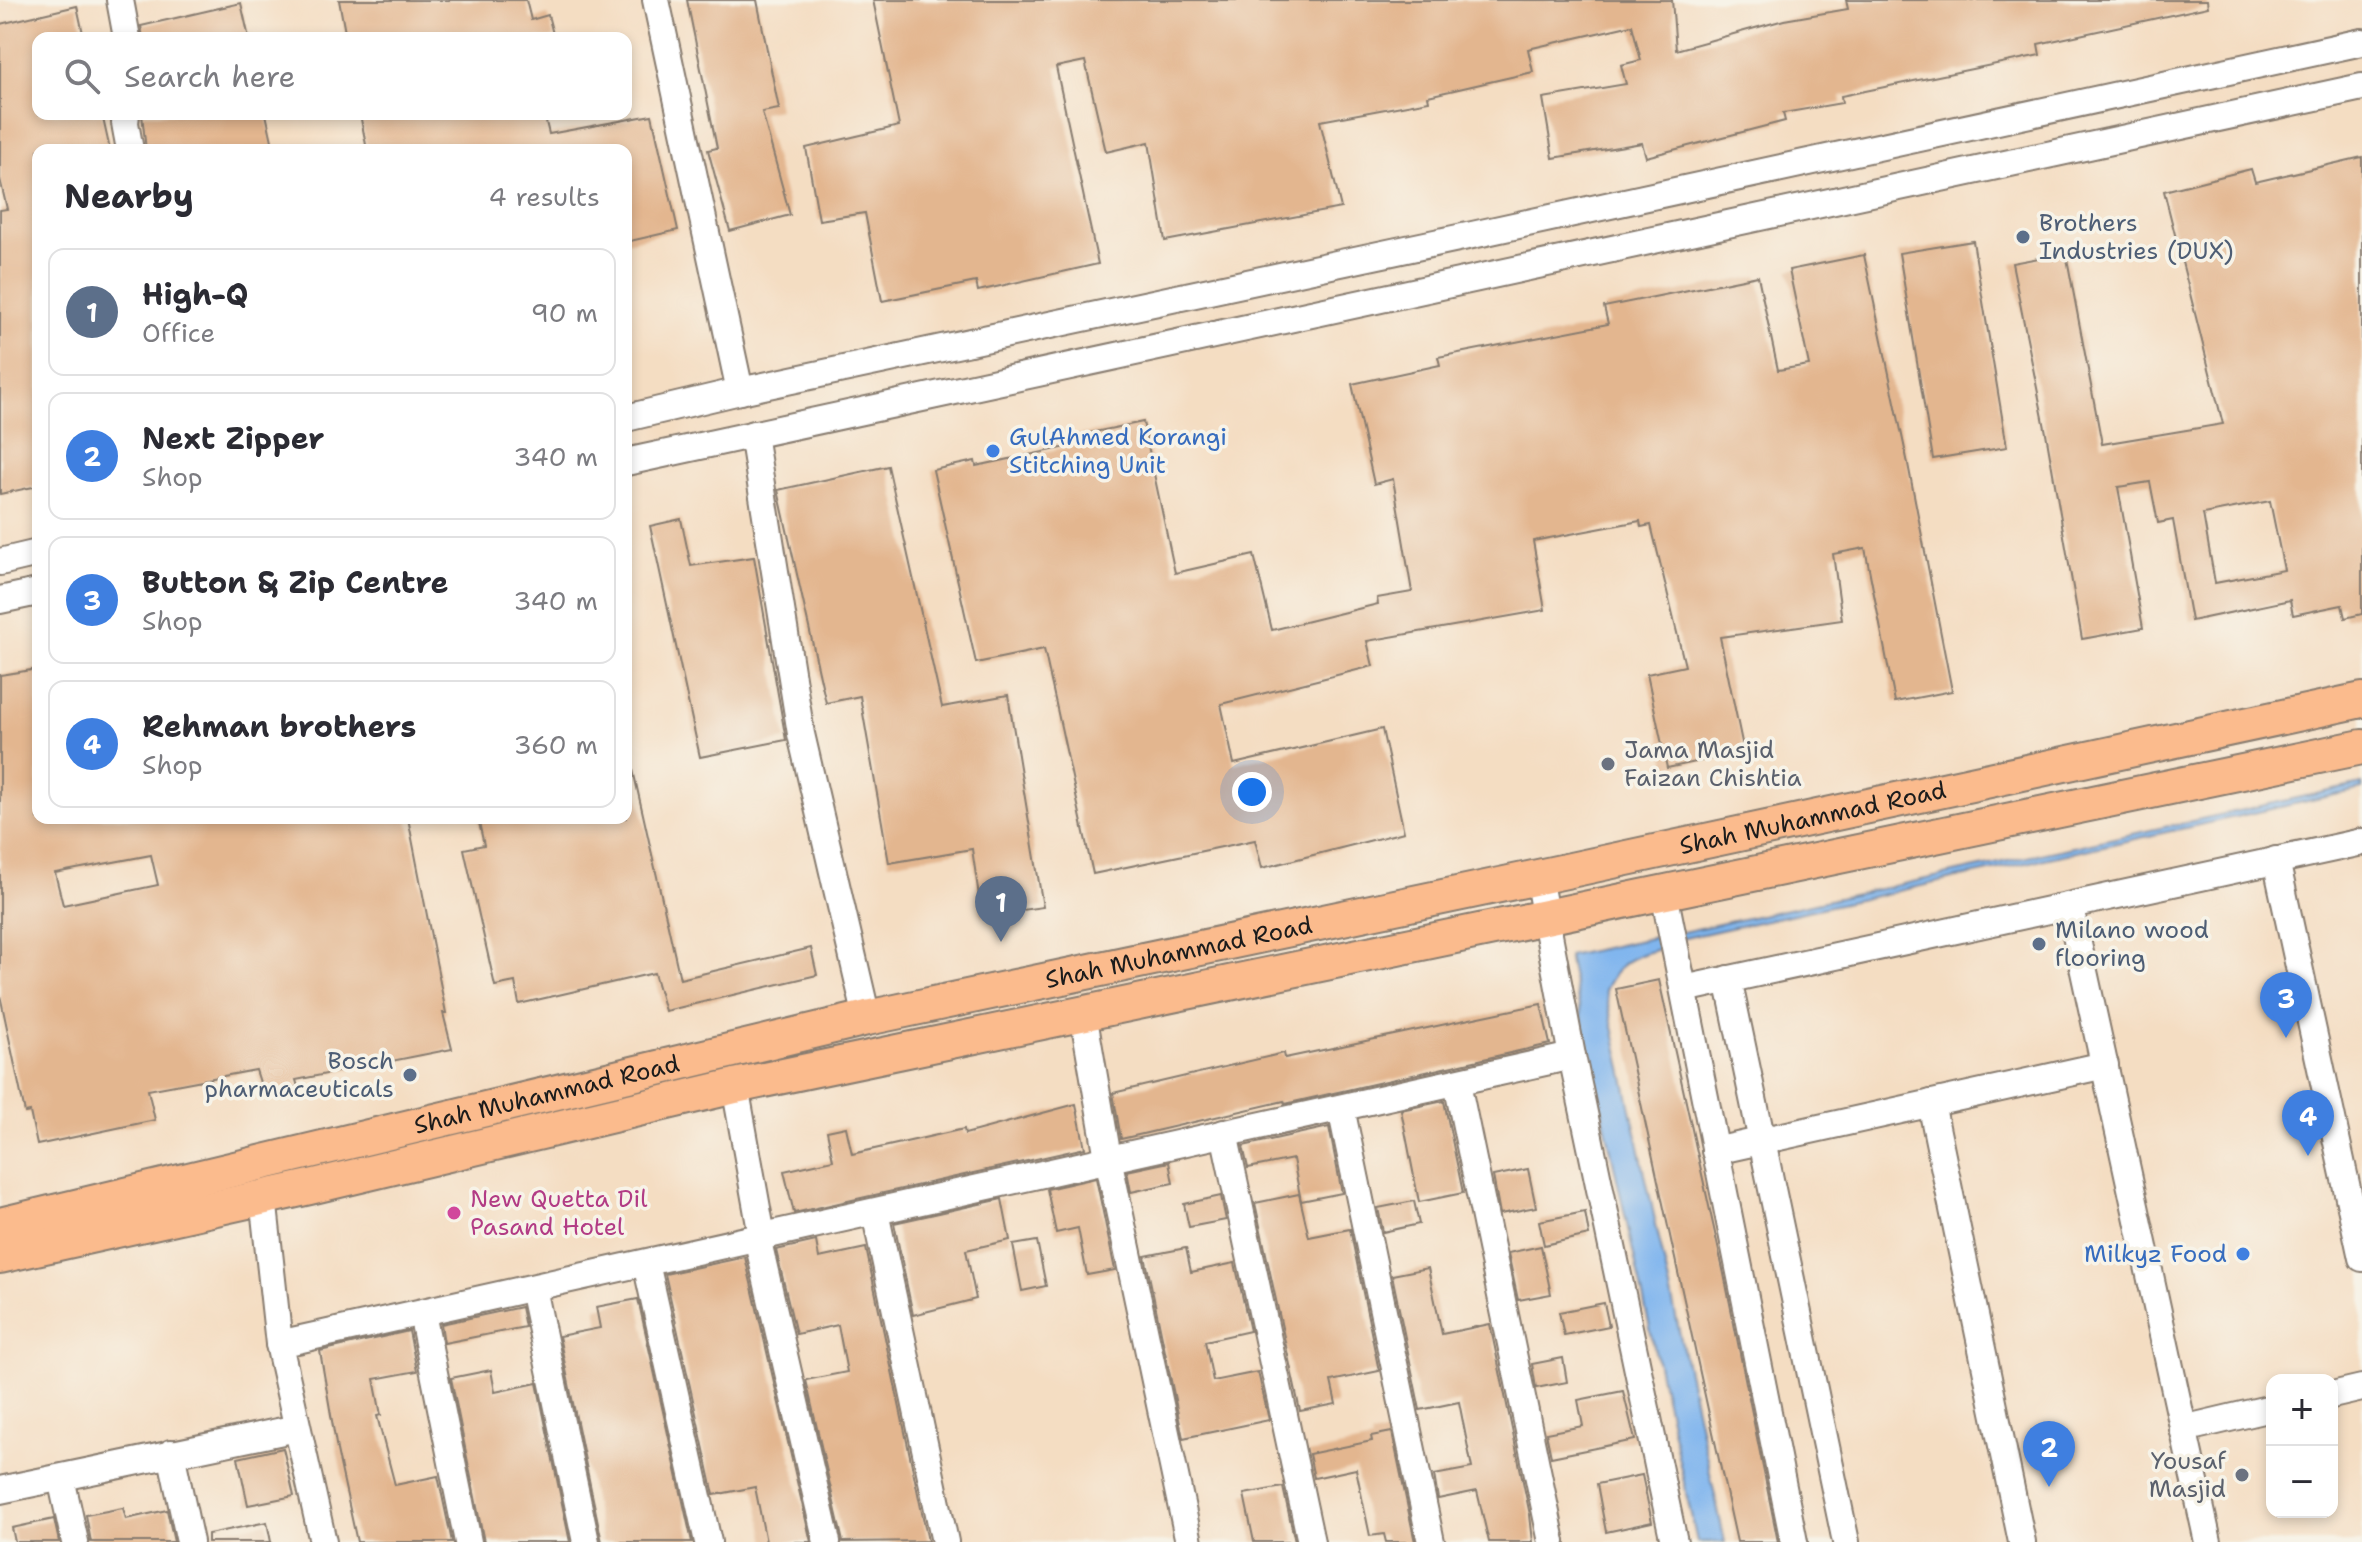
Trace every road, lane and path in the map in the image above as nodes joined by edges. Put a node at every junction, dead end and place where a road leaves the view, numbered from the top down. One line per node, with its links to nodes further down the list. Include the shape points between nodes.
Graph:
1 (120, 0): 3 (street)
2 (656, 0): 14 (street)
3 (126, 32)
4 (2362, 42): 6 (street)
5 (2362, 87): 8 (street)
6 (2144, 90): 8 (street); 9 (street)
7 (125, 120): 10 (street)
8 (2152, 134): 11 (street)
9 (1904, 140): 11 (street); 12 (street)
10 (129, 144)
11 (1914, 185): 13 (street)
12 (1643, 200): 13 (street); 14 (street)
13 (1652, 240): 17 (street)
14 (740, 391): 15 (street)
15 (704, 399): 16 (street); 18 (street)
16 (632, 417)
17 (753, 434): 18 (street); 35 (street, via 801,734)
18 (713, 443): 19 (street)
19 (632, 461)
20 (32, 554): 21 (street)
21 (0, 562)
22 (32, 593): 23 (street)
23 (0, 600)
24 (2362, 700): 28 (main road, Shah Muhammad Road)
25 (2362, 747): 30 (main road, Shah Muhammad Road)
26 (2362, 842): 27 (street)
27 (2276, 860): 29 (street); 55 (street)
28 (1538, 877): 31 (street); 35 (main road, Shah Muhammad Road)
29 (2070, 907): 32 (street); 37 (street)
30 (1669, 917): 31 (main road, Shah Muhammad Road); 33 (street)
31 (1546, 919): 34 (main road, Shah Muhammad Road); 36 (street)
32 (1728, 979): 33 (street); 43 (street)
33 (1684, 989): 45 (street)
34 (1083, 1013): 39 (main road, Shah Muhammad Road); 47 (street)
35 (867, 1018): 44 (main road, Shah Muhammad Road)
36 (1572, 1056): 38 (street); 80 (street)
37 (2105, 1065): 40 (street); 64 (street)
38 (1457, 1083): 41 (street); 79 (street)
39 (735, 1086): 48 (main road, Shah Muhammad Road); 53 (street)
40 (1931, 1103): 43 (street); 83 (street)
41 (1341, 1108): 42 (street); 78 (street)
42 (1224, 1133): 47 (street); 77 (street)
43 (1762, 1141): 45 (street); 82 (street)
44 (346, 1142): 46 (main road, Shah Muhammad Road); 48 (street, via 340,1163)
45 (1715, 1151): 81 (street)
46 (302, 1152): 49 (street, via 319,1166); 52 (main road, Shah Muhammad Road)
47 (1108, 1158): 51 (street); 76 (street)
48 (358, 1175): 49 (main road, Shah Muhammad Road)
49 (310, 1187): 50 (main road, Shah Muhammad Road)
50 (263, 1197): 54 (main road, Shah Muhammad Road); 59 (street)
51 (875, 1212): 53 (street); 75 (street)
52 (0, 1225)
53 (760, 1237): 56 (street); 74 (street)
54 (0, 1256)
55 (2362, 1258)
56 (646, 1263): 57 (street); 73 (street)
57 (533, 1288): 58 (street); 72 (street)
58 (422, 1313): 59 (street); 71 (street)
59 (279, 1344): 63 (street)
60 (2362, 1388): 61 (street)
61 (2338, 1394)
62 (2266, 1409): 64 (street)
63 (297, 1428): 65 (street); 70 (street)
64 (2183, 1429): 84 (street)
65 (171, 1453): 66 (street); 69 (street)
66 (61, 1478): 67 (street); 68 (street)
67 (0, 1490)
68 (75, 1542)
69 (190, 1542)
70 (323, 1542)
71 (468, 1542)
72 (586, 1542)
73 (708, 1542)
74 (827, 1542)
75 (945, 1542)
76 (1189, 1542)
77 (1311, 1542)
78 (1431, 1542)
79 (1552, 1542)
80 (1674, 1542)
81 (1794, 1542)
82 (1846, 1542)
83 (2022, 1542)
84 (2208, 1542)

